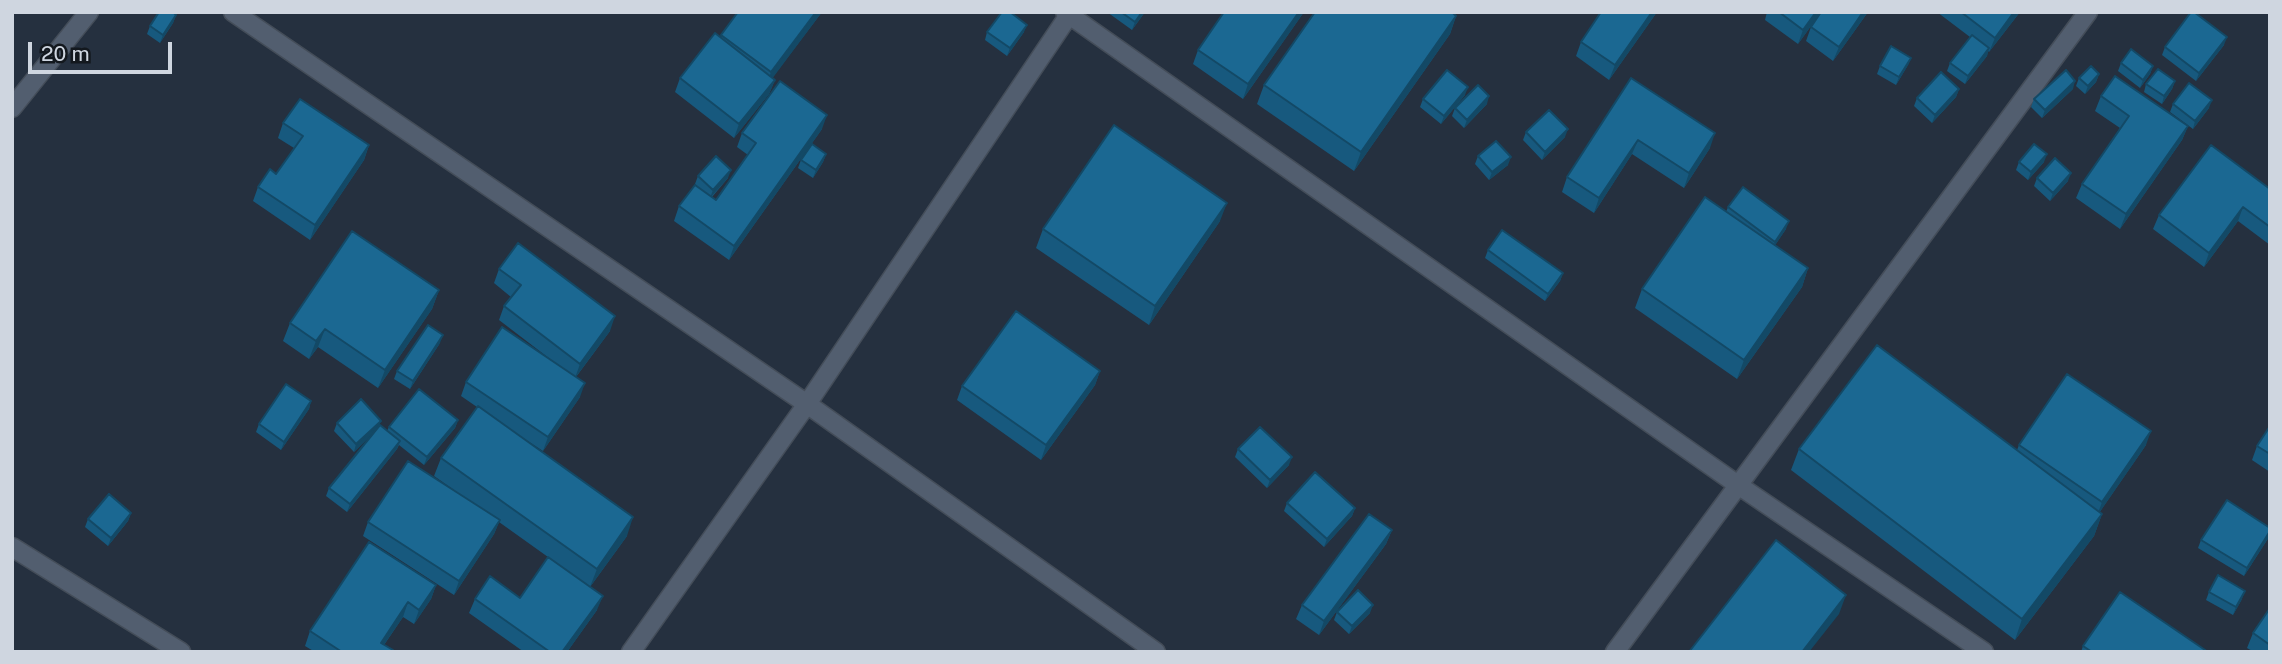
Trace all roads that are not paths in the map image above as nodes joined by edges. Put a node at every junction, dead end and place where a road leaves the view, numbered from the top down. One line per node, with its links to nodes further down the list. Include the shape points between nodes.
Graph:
1 (89, 12): 5 (street)
2 (233, 12): 6 (street)
3 (2088, 12): 7 (street)
4 (1068, 13): 6 (street); 7 (street)
5 (12, 108)
6 (807, 404): 10 (street); 11 (street)
7 (1738, 485): 12 (street); 13 (street)
8 (12, 547): 9 (street)
9 (181, 652)
10 (631, 652)
11 (1156, 652)
12 (1615, 652)
13 (1984, 652)

